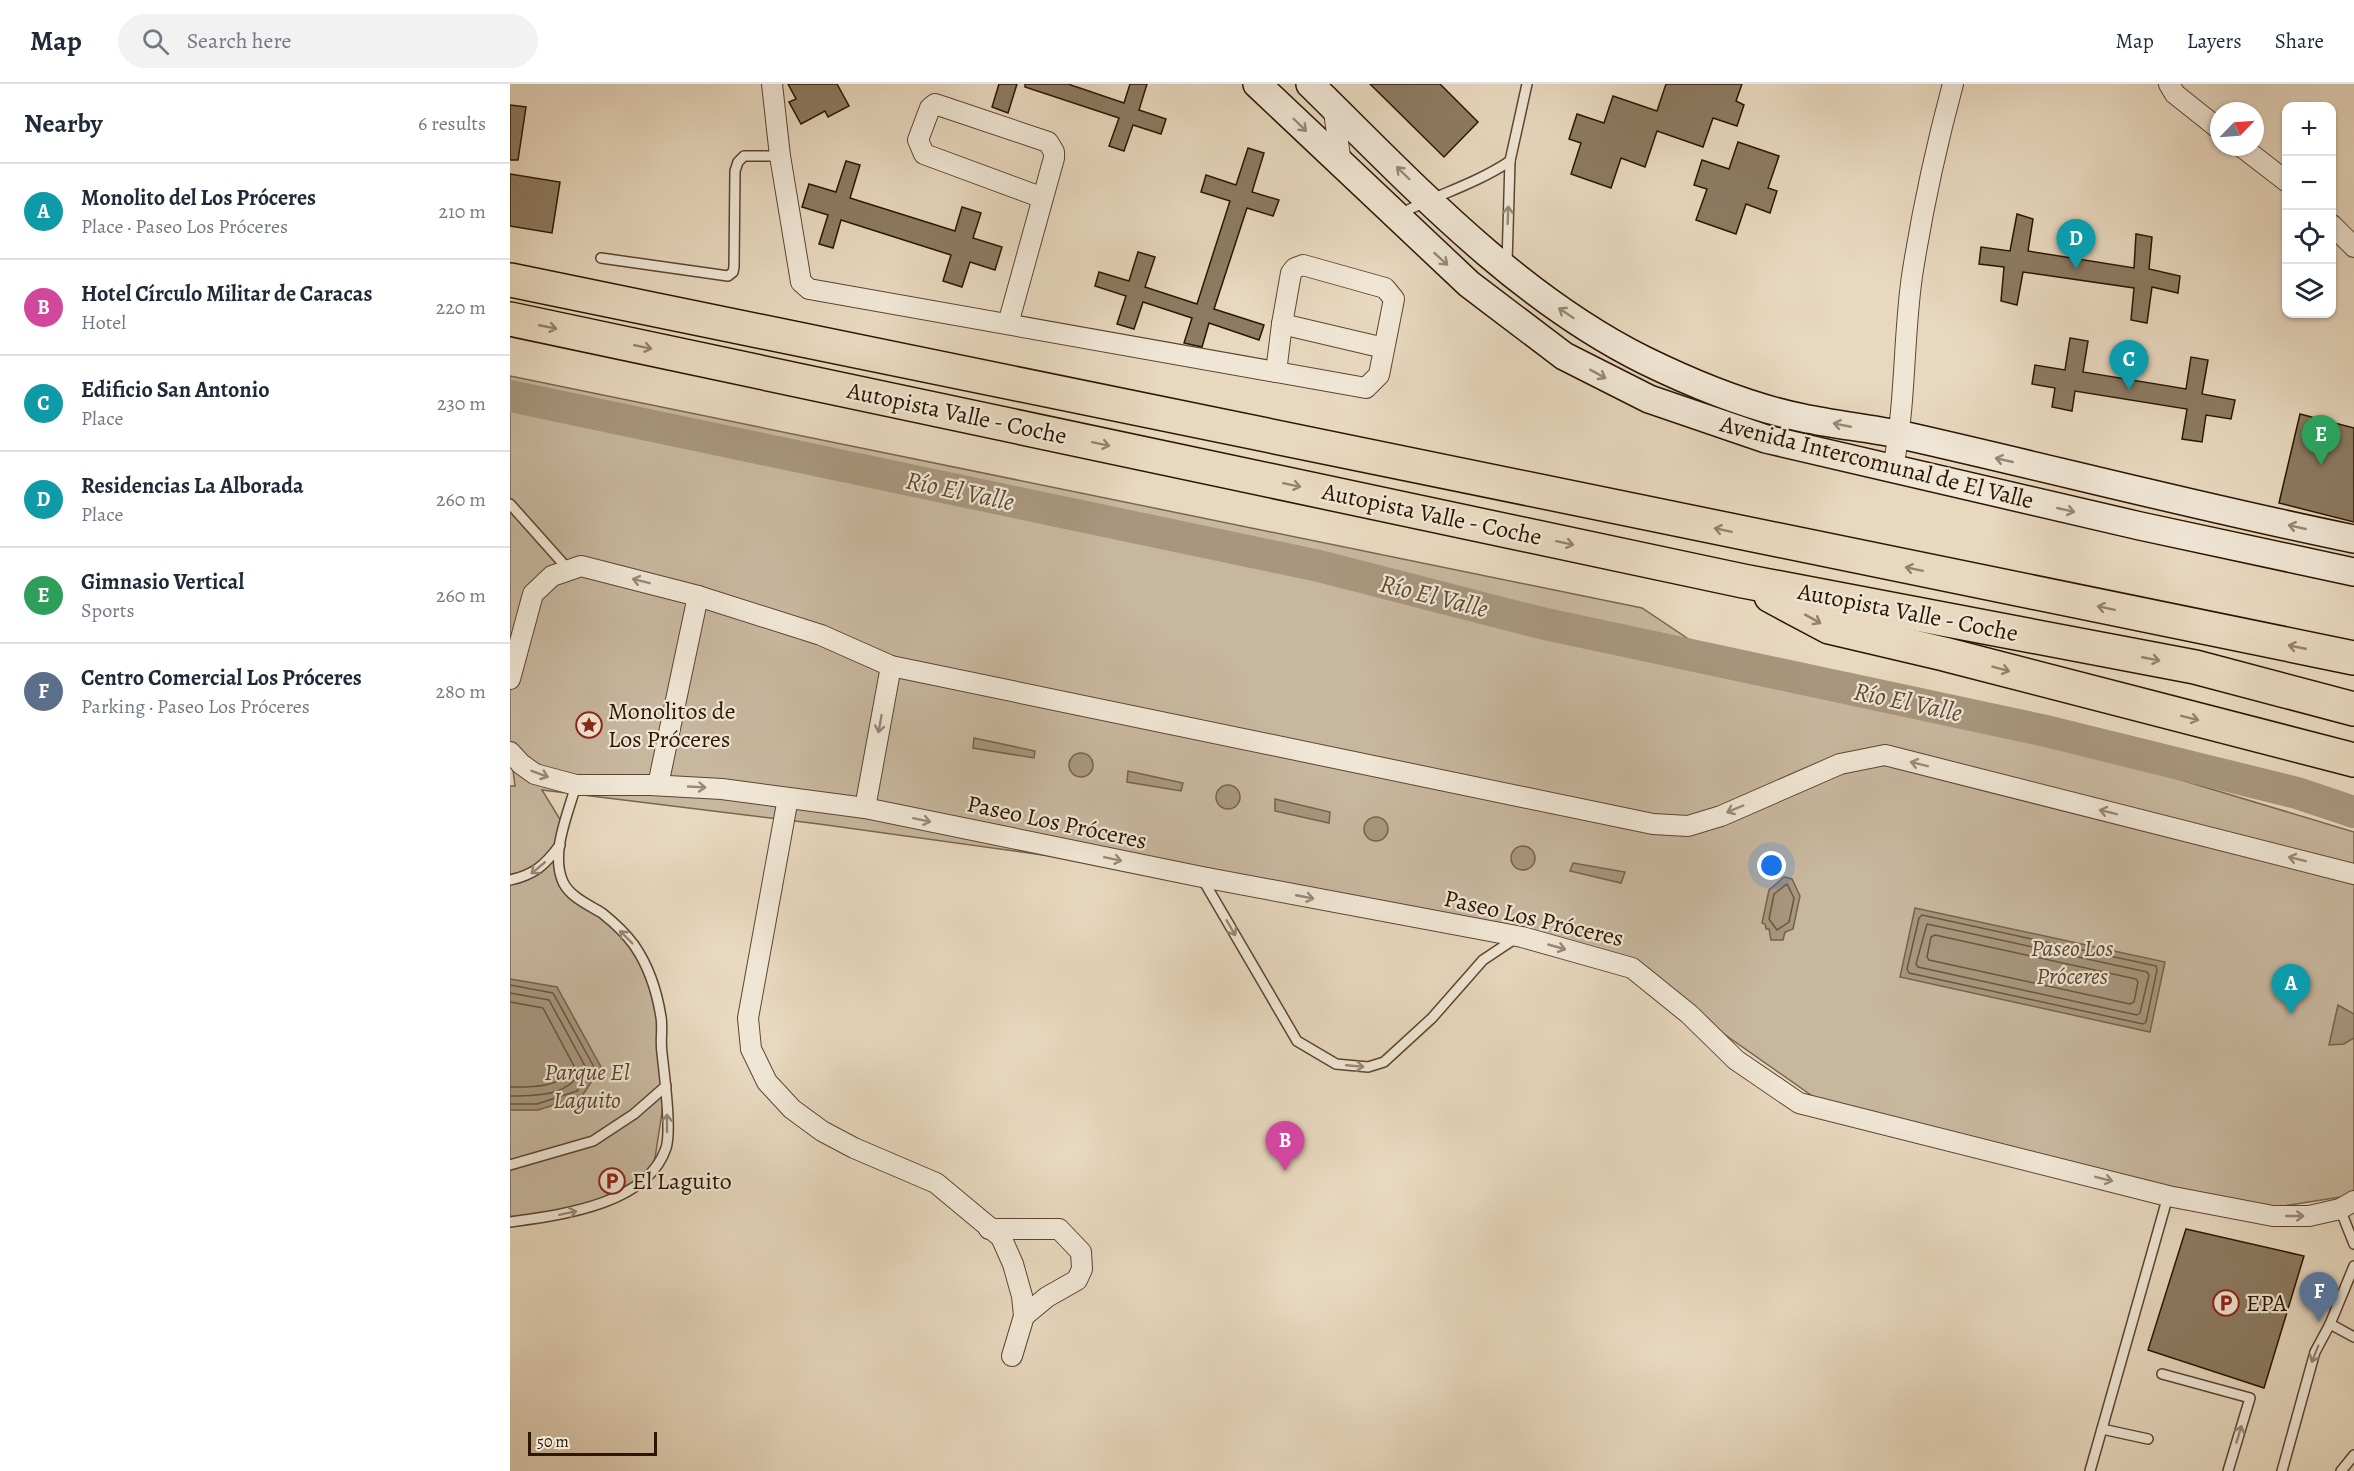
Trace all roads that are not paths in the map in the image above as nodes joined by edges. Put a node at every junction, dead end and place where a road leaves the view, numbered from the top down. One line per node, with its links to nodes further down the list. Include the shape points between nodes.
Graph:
1 (772, 84): 9 (street)
2 (1257, 84): 12 (main road, Avenida Intercomunal de El Valle, one-way to 12)
3 (1310, 84): 7 (main road, Avenida Intercomunal de El Valle)
4 (1527, 84): 11 (lane)
5 (1953, 84): 27 (street, via 1912,277)
6 (2169, 84): 8 (street, via 2175,94)
7 (1331, 96): 12 (street); 15 (main road, Avenida Intercomunal de El Valle, one-way to 7)
8 (2210, 122)
9 (780, 156): 19 (lane, via 744,156 738,162 734,267 728,276); 23 (street, via 801,282 809,289)
10 (2254, 156): 13 (street)
11 (1510, 160): 15 (lane, via 1484,178); 20 (lane, one-way to 11)
12 (1341, 164): 16 (main road, Avenida Intercomunal de El Valle)
13 (2282, 178)
14 (1043, 198): 14 (street, via 1054,158 1048,142 935,104 930,108 918,140 924,154); 23 (street)
15 (1430, 198): 16 (lane); 20 (main road, Avenida Intercomunal de El Valle)
16 (1395, 217): 28 (main road, Avenida Intercomunal de El Valle, one-way to 28, via 1468,284 1523,326 1564,356 1619,386 1766,439)
17 (2336, 230): 18 (street)
18 (2354, 247)
19 (601, 258)
20 (1507, 269): 27 (main road, Avenida Intercomunal de El Valle, one-way to 20, via 1800,417 1696,383 1605,338)
21 (510, 280): 35 (highway, Autopista Valle - Coche, one-way to 21)
22 (510, 319): 33 (highway, Autopista Valle - Coche, one-way to 33)
23 (1008, 324): 26 (street)
24 (1282, 324): 25 (street); 25 (street, via 1291,273 1304,265 1391,293 1394,299); 26 (street)
25 (1384, 348): 26 (street, via 1379,375 1365,388)
26 (1276, 372)
27 (1900, 435): 28 (street); 30 (main road, Avenida Intercomunal de El Valle, one-way to 27)
28 (1893, 467): 32 (main road, Avenida Intercomunal de El Valle, one-way to 32, via 1958,485)
29 (510, 504): 31 (lane)
30 (2354, 539)
31 (568, 569): 34 (street, one-way to 31, via 581,566); 37 (street, via 552,576 533,594)
32 (2354, 572)
33 (1743, 581): 38 (highway, Autopista Valle - Coche, one-way to 38, via 2195,667); 40 (highway, one-way to 40, via 1829,627)
34 (698, 596): 36 (street, via 821,635); 42 (street)
35 (2354, 658)
36 (891, 666): 44 (street, one-way to 44); 46 (street, one-way to 36, via 1885,755 1840,764 1721,816 1688,826 1653,824)
37 (510, 679)
38 (2354, 710)
39 (510, 752): 41 (street, Paseo Los Próceres, one-way to 41, via 535,774)
40 (2354, 760)
41 (576, 785): 42 (street, Paseo Los Próceres); 45 (lane)
42 (658, 785): 43 (street, Paseo Los Próceres, one-way to 43)
43 (788, 798): 44 (street, Paseo Los Próceres); 55 (street, via 748,1018 751,1048 767,1082 800,1114 854,1148 936,1184)
44 (865, 808): 47 (street, Paseo Los Próceres, one-way to 47)
45 (560, 845): 48 (lane, one-way to 48, via 529,876); 50 (lane, one-way to 45, via 662,1018 650,973 634,945 604,915 580,901 564,885)
46 (2354, 874)
47 (1202, 878): 49 (street, Paseo Los Próceres, one-way to 49); 49 (lane, one-way to 49, via 1297,1041 1336,1064 1368,1067 1384,1062 1432,1018 1483,960)
48 (510, 880)
49 (1519, 936): 52 (street, Paseo Los Próceres, one-way to 52, via 1632,968 1689,1014 1736,1060 1799,1104)
50 (666, 1086): 51 (lane, via 593,1141); 54 (lane, one-way to 50, via 569,1213 605,1202 653,1171 667,1147)
51 (510, 1165)
52 (2168, 1196): 53 (street, Paseo Los Próceres, one-way to 53, via 2273,1216 2309,1216); 63 (lane)
53 (2347, 1205): 56 (lane)
54 (510, 1222)
55 (989, 1229): 58 (street, via 1001,1238 1013,1264); 58 (street, via 1059,1229 1081,1252 1082,1269 1077,1280)
56 (2354, 1244)
57 (2354, 1266): 59 (lane)
58 (1024, 1316): 61 (street)
59 (2330, 1324): 60 (lane); 68 (lane, one-way to 68, via 2314,1352)
60 (2354, 1336)
61 (1012, 1356)
62 (2162, 1374): 67 (lane, one-way to 62, via 2250,1398)
63 (2103, 1429): 64 (lane); 66 (lane)
64 (2148, 1439)
65 (2354, 1455): 69 (lane)
66 (2090, 1471)
67 (2228, 1471)
68 (2282, 1471)
69 (2341, 1471)

